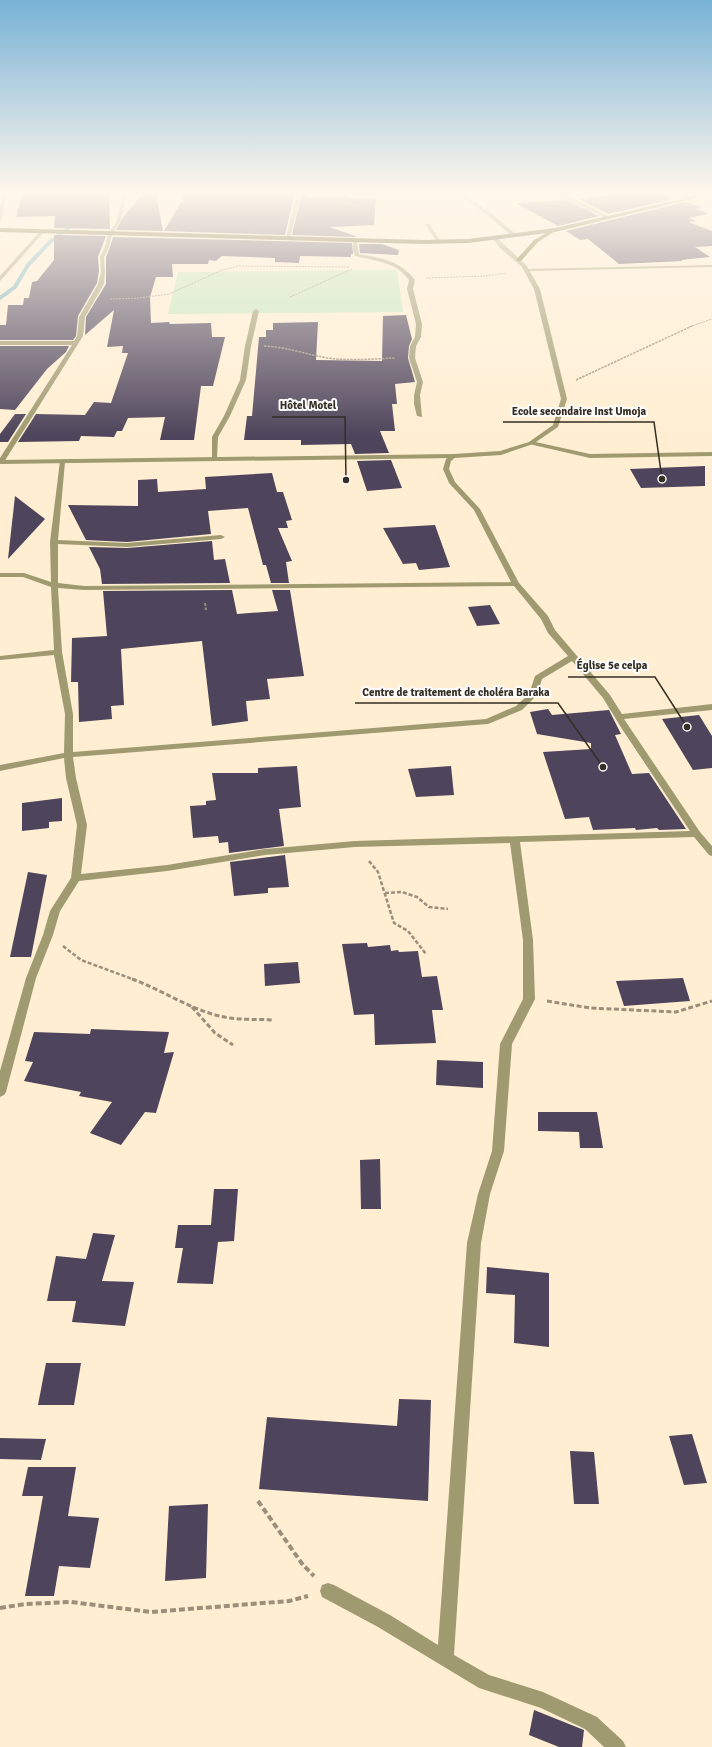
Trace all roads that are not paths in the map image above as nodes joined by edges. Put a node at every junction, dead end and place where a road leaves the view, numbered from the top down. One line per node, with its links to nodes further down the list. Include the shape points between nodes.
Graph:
1 (103, 274): 5 (street, via 101,284 82,317 80,336)
2 (406, 274): 7 (street, via 412,280 410,289 419,324 418,337 412,346 412,358 420,382 417,400)
3 (529, 274): 8 (street, via 537,289 564,399 556,426)
4 (256, 311): 11 (street, via 243,380 215,437)
5 (76, 342): 6 (street); 12 (street)
6 (0, 343)
7 (420, 416)
8 (531, 443): 9 (street, via 590,456); 10 (street, via 501,453)
9 (712, 454)
10 (454, 456): 11 (street); 17 (street, via 448,460 446,469 452,483 477,509)
11 (214, 458): 13 (street)
12 (0, 462): 13 (street)
13 (62, 462): 15 (street)
14 (221, 537): 15 (street, via 128,545)
15 (54, 542): 18 (street)
16 (0, 575): 18 (street, via 24,575)
17 (516, 584): 18 (street, via 84,588); 20 (street, via 545,618 551,631)
18 (54, 586): 19 (street)
19 (58, 652): 21 (street); 24 (street, via 69,714)
20 (572, 657): 23 (street, via 607,697); 24 (street, via 538,678 533,695 519,708 488,721)
21 (0, 658)
22 (712, 707): 23 (street)
23 (620, 718): 26 (street)
24 (68, 755): 25 (street); 29 (street, via 70,778 82,825)
25 (0, 768)
26 (697, 834): 27 (street); 28 (street)
27 (515, 840): 29 (street, via 354,844 264,852 167,868); 32 (street, via 528,940 529,999 506,1044 498,1151 484,1194 474,1242)
28 (712, 853)
29 (76, 878): 30 (street, via 55,911 31,978)
30 (0, 1092)
31 (328, 1591): 32 (street, via 384,1621)
32 (445, 1659): 33 (street, via 485,1682 543,1700 591,1723)
33 (617, 1747)

